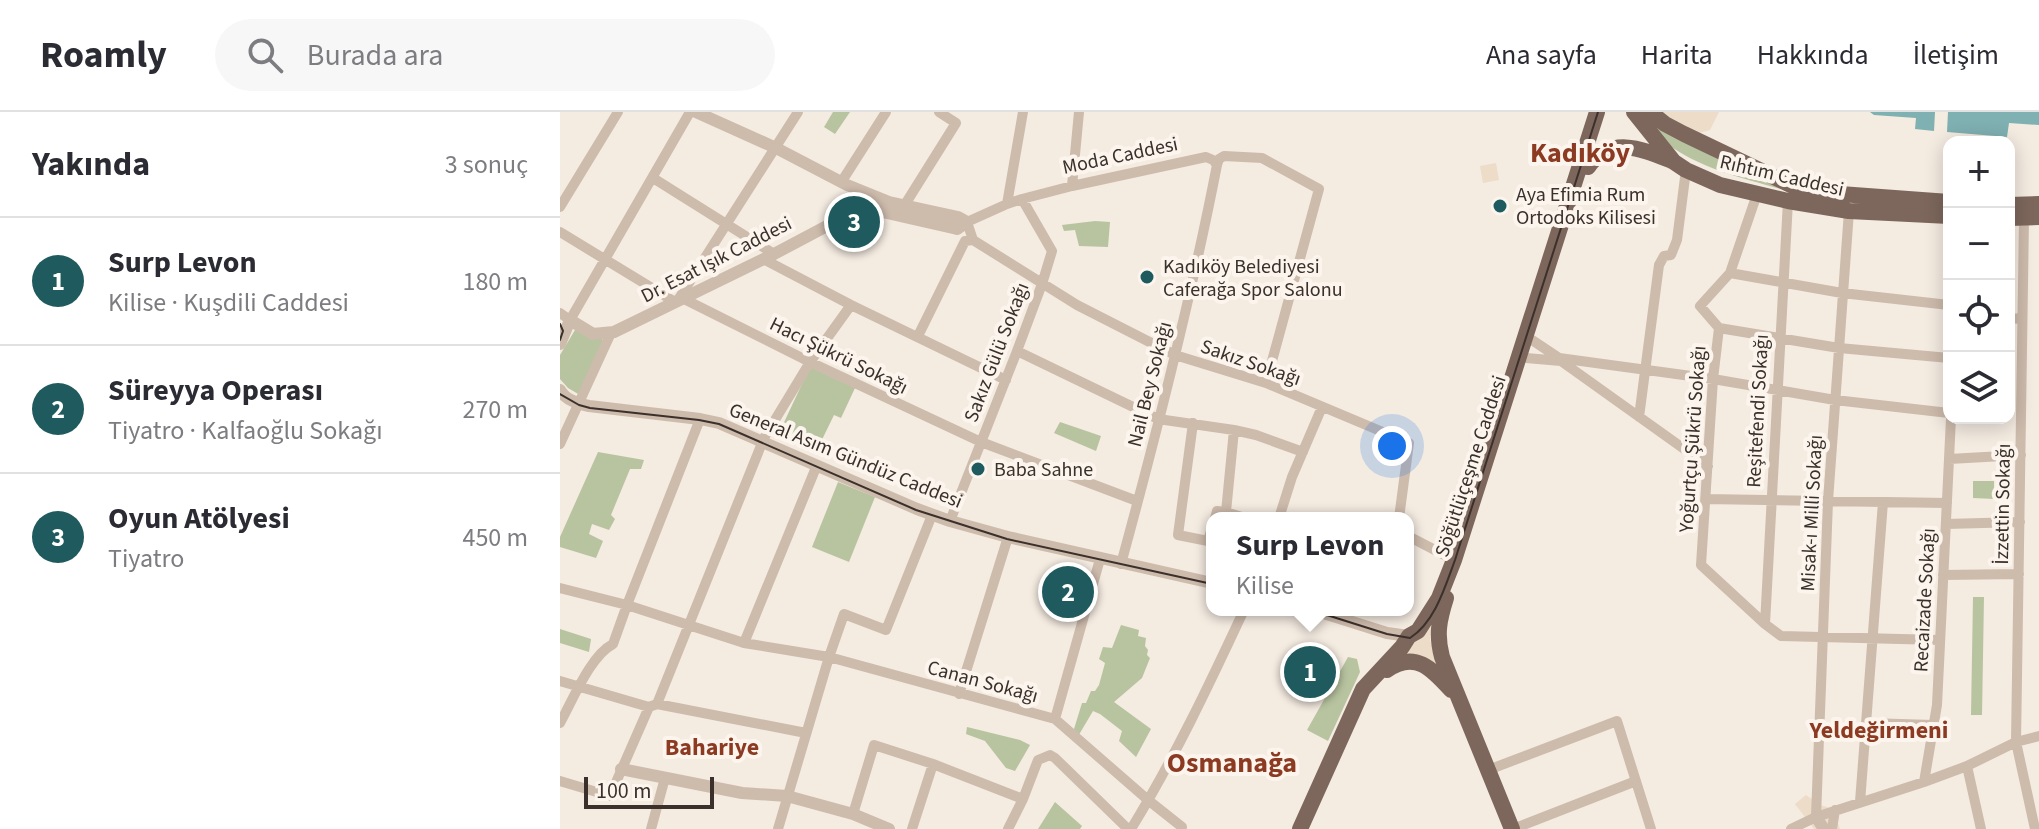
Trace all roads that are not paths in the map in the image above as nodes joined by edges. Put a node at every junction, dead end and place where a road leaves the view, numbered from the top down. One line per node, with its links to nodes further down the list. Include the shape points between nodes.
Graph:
1 (618, 112): 27 (street)
2 (693, 112): 12 (street); 16 (street)
3 (798, 112): 12 (street)
4 (886, 112): 17 (street)
5 (939, 112): 26 (street, via 956,123)
6 (1023, 112): 23 (street)
7 (1597, 112): 103 (main road, Söğütlüçeşme Caddesi)
8 (1605, 112): 15 (main road, Söğütlüçeşme Caddesi)
9 (1634, 112): 14 (main road, Rıhtım Caddesi)
10 (1650, 112): 22 (main road, Rıhtım Caddesi, via 1797,188)
11 (1078, 113): 18 (street)
12 (776, 148): 17 (street); 32 (street)
13 (1217, 165): 18 (street, Moda Caddesi, via 1206,157); 55 (street, Nail Bey Sokağı); 62 (street, Moda Caddesi, via 1224,156 1262,158 1319,189)
14 (1680, 166): 15 (main road, via 1624,147 1602,153); 19 (main road, Rıhtım Caddesi, via 1720,185); 59 (street, via 1677,240 1659,265)
15 (1588, 167): 52 (main road, Söğütlüçeşme Caddesi)
16 (653, 178): 32 (street); 37 (street)
17 (844, 183): 26 (street); 28 (street)
18 (1072, 186): 20 (street, Moda Caddesi)
19 (1757, 194): 21 (main road, Rıhtım Caddesi); 38 (street, Yoğurtçu Şükrü Sokağı)
20 (1022, 199): 23 (street, Moda Caddesi); 40 (street, Sakız Gülü Sokağı, via 1052,251)
21 (1788, 201): 29 (main road, Rıhtım Caddesi); 39 (street, Reşitefendi Sokağı)
22 (1943, 202)
23 (1007, 204): 33 (street, Moda Caddesi)
24 (2039, 204): 25 (main road)
25 (2015, 205)
26 (904, 206): 33 (street, via 958,217)
27 (560, 207)
28 (881, 211): 33 (street); 36 (street, Dr. Esat Işık Caddesi, via 859,209)
29 (1849, 211): 30 (main road, Rıhtım Caddesi); 41 (street, Misak-ı Milli Sokağı)
30 (1943, 216)
31 (2024, 218): 46 (street, İzzettin Sokağı)
32 (726, 224): 36 (street); 42 (street)
33 (962, 225): 35 (street)
34 (560, 232): 37 (street, Hacı Şükrü Sokağı)
35 (969, 241): 40 (street, Sakız Sokağı); 50 (street)
36 (768, 256): 42 (street, Dr. Esat Işık Caddesi); 44 (street)
37 (605, 260): 42 (street, Hacı Şükrü Sokağı); 47 (street)
38 (1730, 273): 39 (street); 48 (street, Yoğurtçu Şükrü Sokağı, via 1700,306)
39 (1782, 281): 41 (street); 51 (street, Reşitefendi Sokağı)
40 (1042, 284): 54 (street, Sakız Gülü Sokağı); 55 (street, Sakız Sokağı)
41 (1842, 293): 43 (street); 53 (street, Misak-ı Milli Sokağı)
42 (678, 300): 49 (street, Dr. Esat Işık Caddesi); 58 (street, Hacı Şükrü Sokağı)
43 (1943, 304)
44 (851, 305): 50 (street); 58 (street)
45 (2015, 318): 46 (street)
46 (2022, 319): 64 (street, İzzettin Sokağı)
47 (563, 327): 49 (street)
48 (1719, 328): 51 (street); 60 (street, Yoğurtçu Şükrü Sokağı)
49 (611, 333): 68 (street)
50 (918, 336): 61 (street)
51 (1779, 338): 53 (street); 65 (street, Reşitefendi Sokağı)
52 (1532, 340): 57 (main road, Söğütlüçeşme Caddesi); 59 (street, via 1559,358)
53 (1839, 348): 56 (street); 67 (street, Misak-ı Milli Sokağı)
54 (1017, 351): 61 (street, Sakız Gülü Sokağı); 73 (street)
55 (1175, 355): 62 (street, Sakız Sokağı); 73 (street, Nail Bey Sokağı)
56 (1943, 357)
57 (1526, 358): 71 (street, via 1561,361); 124 (main road, Söğütlüçeşme Caddesi, via 1440,621 1437,639)
58 (810, 362): 77 (street); 78 (street, Hacı Şükrü Sokağı)
59 (1646, 369): 60 (street); 71 (street)
60 (1713, 379): 65 (street); 84 (street, Yoğurtçu Şükrü Sokağı)
61 (1006, 380): 78 (street, Sakız Gülü Sokağı)
62 (1266, 383): 69 (street, Sakız Sokağı)
63 (2015, 386): 64 (street)
64 (2021, 386): 81 (street, İzzettin Sokağı)
65 (1777, 389): 67 (street); 86 (street, Reşitefendi Sokağı)
66 (560, 390): 68 (street, General Asım Gündüz Caddesi)
67 (1835, 400): 70 (street); 88 (street, Misak-ı Milli Sokağı)
68 (579, 403): 72 (street, General Asım Gündüz Caddesi); 79 (street)
69 (1322, 407): 80 (street); 94 (street, Sakız Sokağı, via 1409,443)
70 (1943, 414)
71 (1639, 417): 84 (street)
72 (700, 419): 77 (street, General Asım Gündüz Caddesi); 109 (street)
73 (1158, 419): 74 (street); 87 (street, Nail Bey Sokağı)
74 (1193, 423): 76 (street); 101 (street, via 1178,535)
75 (1950, 424): 82 (street, Recaizade Sokağı)
76 (1234, 430): 80 (street); 92 (street)
77 (763, 441): 83 (street, General Asım Gündüz Caddesi); 113 (street)
78 (981, 442): 87 (street, Hacı Şükrü Sokağı); 96 (street, Sakız Gülü Sokağı)
79 (560, 444)
80 (1303, 452): 93 (street)
81 (2021, 455): 82 (street); 97 (street, İzzettin Sokağı)
82 (1949, 459): 90 (street, Recaizade Sokağı)
83 (817, 465): 95 (street, General Asım Gündüz Caddesi); 118 (street)
84 (1708, 466): 85 (street, Yoğurtçu Şükrü Sokağı)
85 (1706, 499): 86 (street); 112 (street, Yoğurtçu Şükrü Sokağı, via 1701,565)
86 (1770, 500): 88 (street); 112 (street, Reşitefendi Sokağı)
87 (1137, 501): 104 (street, Nail Bey Sokağı)
88 (1828, 501): 89 (street); 115 (street, Misak-ı Milli Sokağı)
89 (1883, 502): 90 (street); 116 (street)
90 (1947, 503): 98 (street, Recaizade Sokağı)
91 (1217, 512): 92 (street)
92 (1226, 512)
93 (1281, 512)
94 (1400, 512)
95 (932, 515): 96 (street, General Asım Gündüz Caddesi); 119 (street, via 886,630 844,614)
96 (950, 521): 99 (street, General Asım Gündüz Caddesi)
97 (2020, 522): 98 (street); 105 (street, İzzettin Sokağı)
98 (1946, 524): 106 (street, Recaizade Sokağı)
99 (1008, 537): 102 (street, General Asım Gündüz Caddesi); 123 (street)
100 (1414, 539): 103 (street)
101 (1206, 541)
102 (1100, 559): 104 (street, General Asım Gündüz Caddesi); 126 (street)
103 (1454, 560): 114 (main road, Söğütlüçeşme Caddesi, via 1439,598)
104 (1121, 564): 107 (street, General Asım Gündüz Caddesi)
105 (2019, 574): 106 (street); 132 (street, İzzettin Sokağı)
106 (1943, 575): 117 (street, Recaizade Sokağı)
107 (1206, 582)
108 (560, 588): 109 (street, Canan Sokağı)
109 (627, 605): 113 (street, Canan Sokağı); 121 (street, via 613,644 604,649)
110 (1241, 616): 143 (street)
111 (1333, 616): 114 (street)
112 (1765, 624): 115 (street, via 1781,636)
113 (688, 626): 118 (street, Canan Sokağı); 125 (street)
114 (1409, 636): 122 (main road, Söğütlüçeşme Caddesi)
115 (1824, 637): 116 (street); 147 (street, Misak-ı Milli Sokağı)
116 (1874, 639): 117 (street); 128 (street)
117 (1940, 640): 129 (street, Recaizade Sokağı)
118 (744, 643): 119 (street, Canan Sokağı)
119 (829, 657): 123 (street, Canan Sokağı); 130 (street)
120 (560, 681): 121 (street)
121 (580, 687): 125 (street); 127 (street)
122 (1363, 689): 124 (main road, via 1402,661 1415,662 1437,674); 155 (main road)
123 (959, 694): 126 (street, Canan Sokağı)
124 (1457, 697): 136 (main road, Söğütlüçeşme Caddesi)
125 (653, 706): 130 (street); 135 (street)
126 (1055, 719): 143 (street, Canan Sokağı)
127 (560, 723)
128 (1867, 723): 129 (street); 144 (street)
129 (1933, 725): 140 (street, Recaizade Sokağı)
130 (806, 733): 141 (street)
131 (2039, 736): 132 (street)
132 (2016, 742): 134 (street); 162 (street, İzzettin Sokağı)
133 (933, 764): 142 (street); 146 (street, via 874,745); 152 (street)
134 (1967, 766): 140 (street); 161 (street)
135 (621, 769): 137 (street); 138 (street, via 610,796)
136 (1488, 770): 139 (street, via 1617,721); 156 (main road, Söğütlüçeşme Caddesi)
137 (665, 778): 141 (street); 149 (street)
138 (560, 781)
139 (1636, 781): 156 (street); 157 (street)
140 (1924, 782): 144 (street)
141 (787, 796): 146 (street); 150 (street)
142 (1023, 799): 153 (street); 154 (street, via 1038,760 1050,755)
143 (1148, 800): 148 (street, Canan Sokağı); 154 (street)
144 (1860, 802): 145 (street)
145 (1835, 810): 147 (street); 160 (street)
146 (853, 814): 151 (street)
147 (1816, 817): 158 (street); 159 (street)
148 (1182, 827)
149 (651, 829)
150 (778, 829)
151 (889, 829)
152 (912, 829)
153 (1008, 829)
154 (1129, 829)
155 (1300, 829)
156 (1513, 829)
157 (1651, 829)
158 (1791, 829)
159 (1824, 829)
160 (1832, 829)
161 (1981, 829)
162 (2035, 829)

